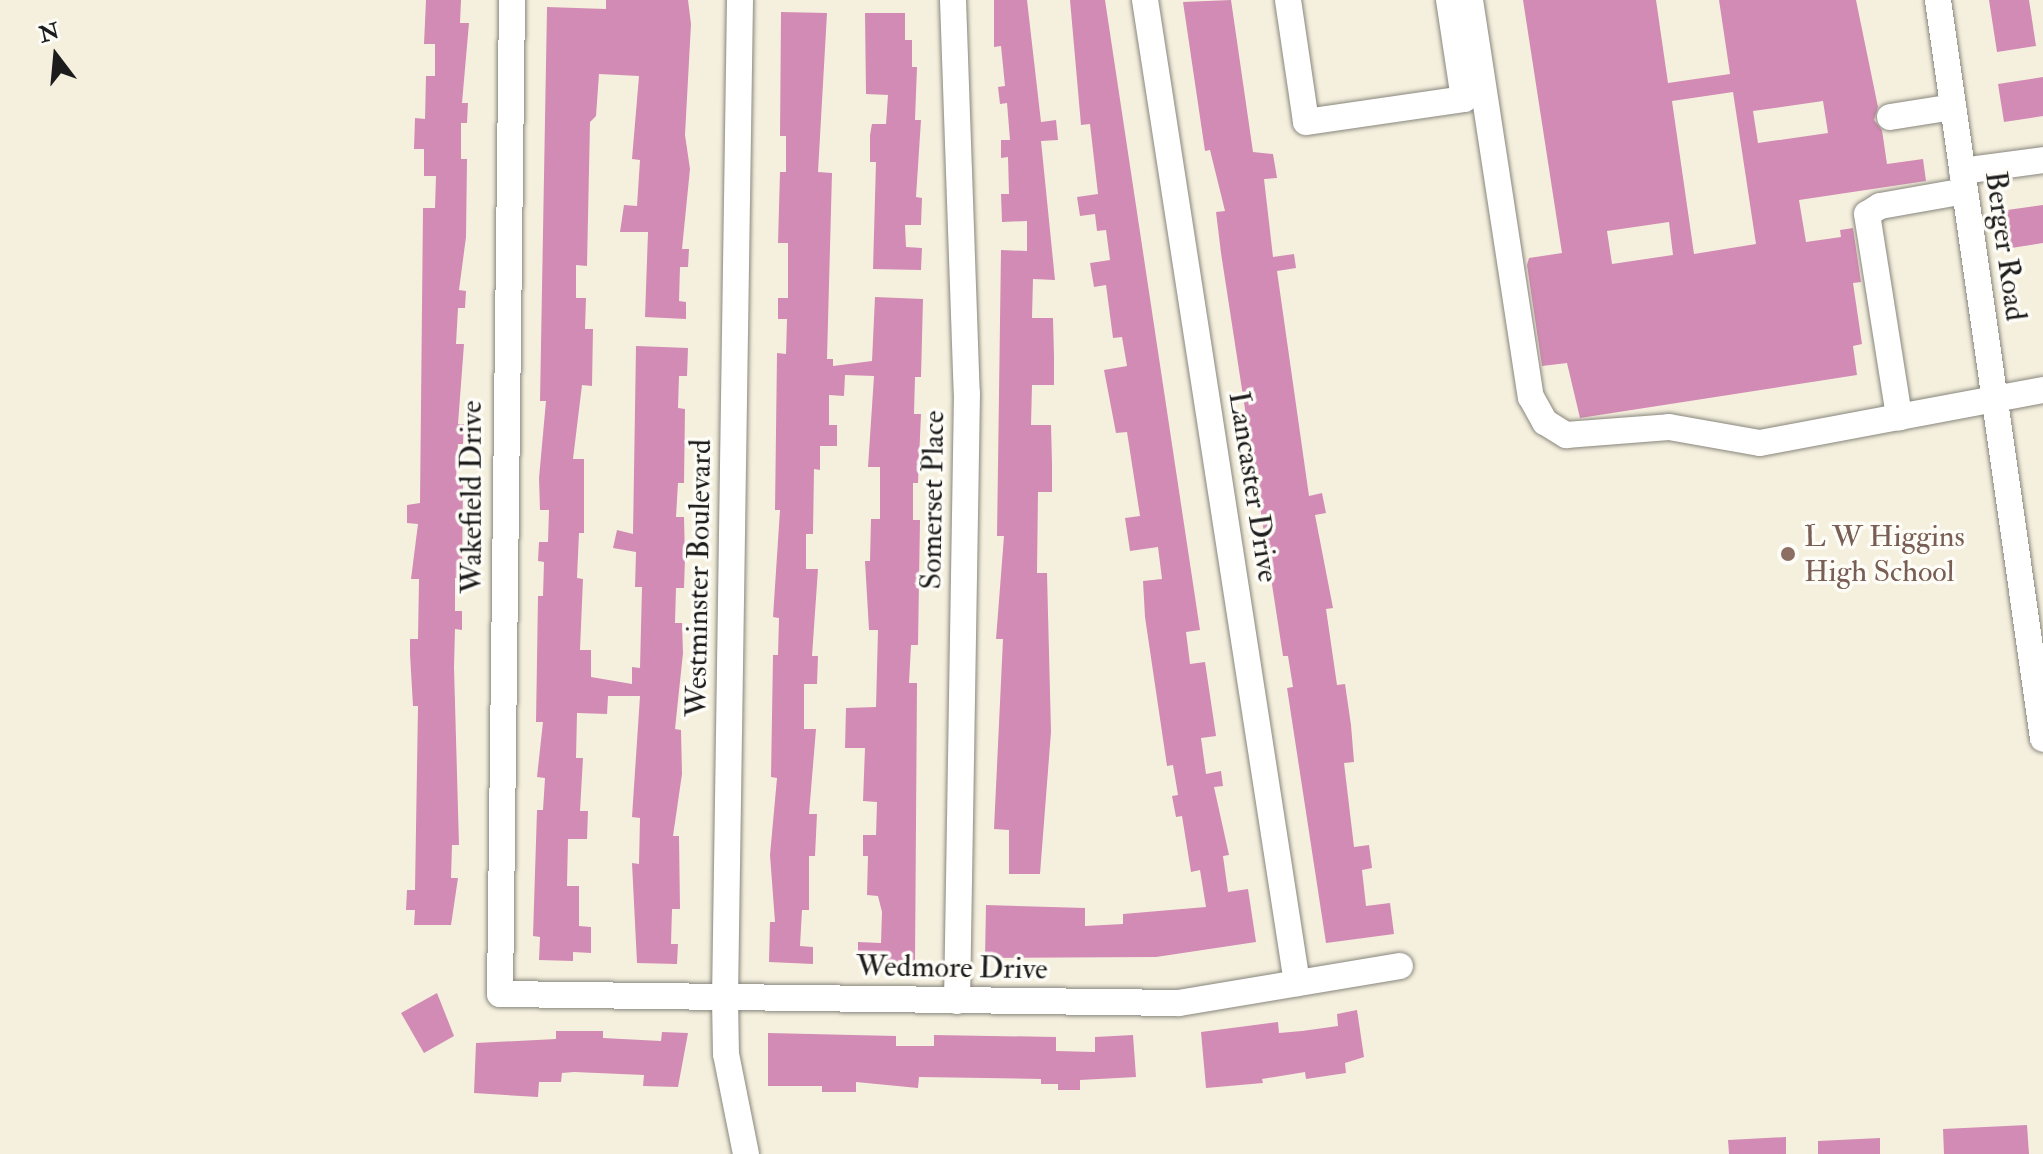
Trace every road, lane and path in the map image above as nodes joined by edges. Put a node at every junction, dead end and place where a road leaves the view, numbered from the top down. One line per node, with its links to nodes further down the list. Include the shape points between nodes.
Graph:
1 (512, 0): 20 (street, Wakefield Drive)
2 (740, 0): 21 (street, Westminster Boulevard)
3 (953, 0): 22 (street, Somerset Place, via 967,393)
4 (1145, 0): 19 (street, Lancaster Drive)
5 (1291, 0): 6 (street, via 1306,122 1464,99)
6 (1449, 0)
7 (1470, 0): 15 (street, via 1531,397 1545,422 1566,435 1669,427 1760,443)
8 (1938, 0): 9 (street, Berger Road)
9 (1953, 107): 10 (street); 12 (street, Berger Road)
10 (1890, 117)
11 (2043, 160): 12 (street)
12 (1964, 181): 14 (street, Berger Road); 15 (street, via 1867,214)
13 (2043, 390): 14 (street)
14 (1995, 399): 15 (street); 16 (street, Berger Road)
15 (1899, 417)
16 (2039, 677): 17 (street, Berger Road)
17 (2043, 739)
18 (1400, 966): 19 (street, Wedmore Drive)
19 (1297, 983): 22 (street, Wedmore Drive, via 1179,1003)
20 (500, 994): 21 (street, Wedmore Drive)
21 (725, 998): 22 (street, Wedmore Drive); 23 (street, Westminster Boulevard, via 726,1054)
22 (957, 1001)
23 (746, 1154)

